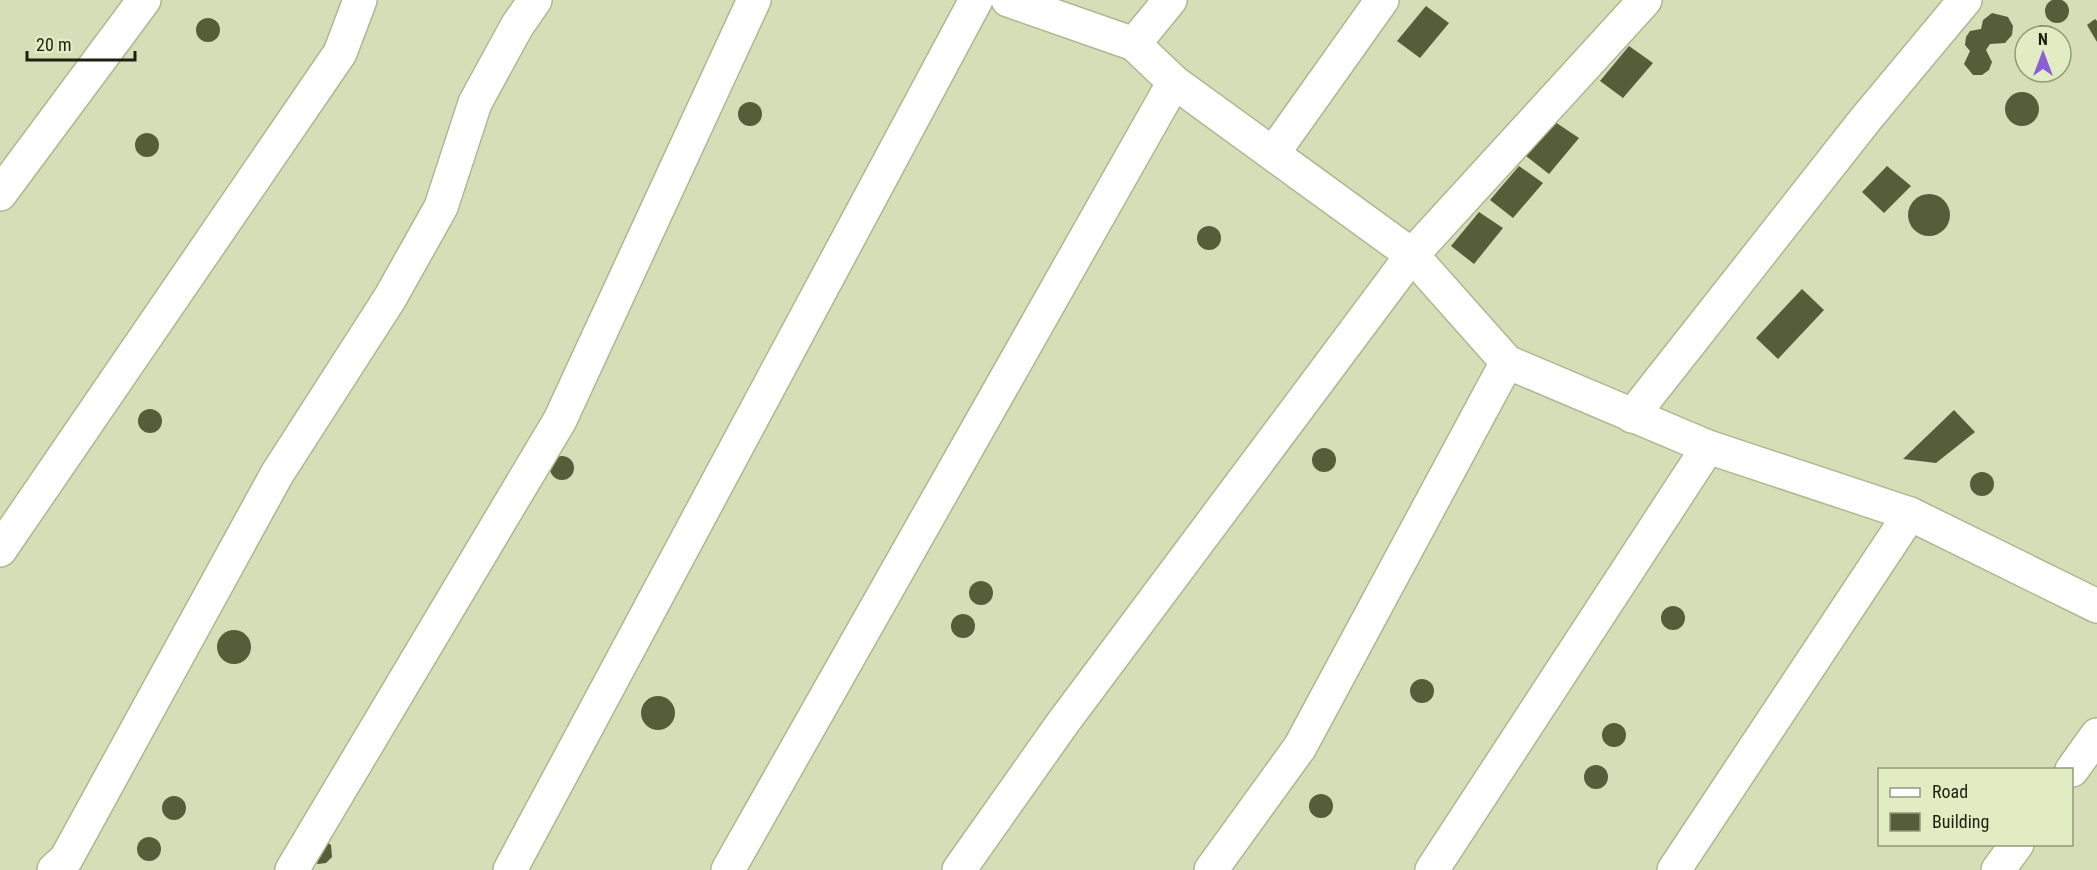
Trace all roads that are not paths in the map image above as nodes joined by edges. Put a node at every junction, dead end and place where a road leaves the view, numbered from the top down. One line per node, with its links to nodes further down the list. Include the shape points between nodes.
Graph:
1 (144, 0): 14 (street)
2 (360, 0): 20 (street, via 340,54)
3 (535, 0): 25 (street, via 475,103 441,207 390,298 277,474 66,859)
4 (754, 0): 26 (street, via 560,420)
5 (976, 0): 27 (street)
6 (1008, 0): 11 (street)
7 (1170, 0): 11 (street)
8 (1382, 0): 13 (street)
9 (1645, 0): 15 (street)
10 (1965, 0): 17 (street, via 1865,120)
11 (1134, 44): 12 (street)
12 (1174, 82): 13 (street); 28 (street)
13 (1274, 152): 15 (street)
14 (0, 194)
15 (1412, 255): 16 (street); 29 (street, via 1062,724)
16 (1507, 362): 17 (street); 30 (street, via 1300,747)
17 (1632, 416): 18 (street)
18 (1708, 447): 19 (street); 31 (street)
19 (1910, 514): 21 (street); 32 (street)
20 (0, 550)
21 (2097, 606)
22 (2097, 735): 23 (street)
23 (2073, 769)
24 (2016, 846): 33 (street)
25 (54, 870)
26 (292, 870)
27 (510, 870)
28 (728, 870)
29 (959, 870)
30 (1211, 870)
31 (1432, 870)
32 (1674, 870)
33 (1998, 870)

